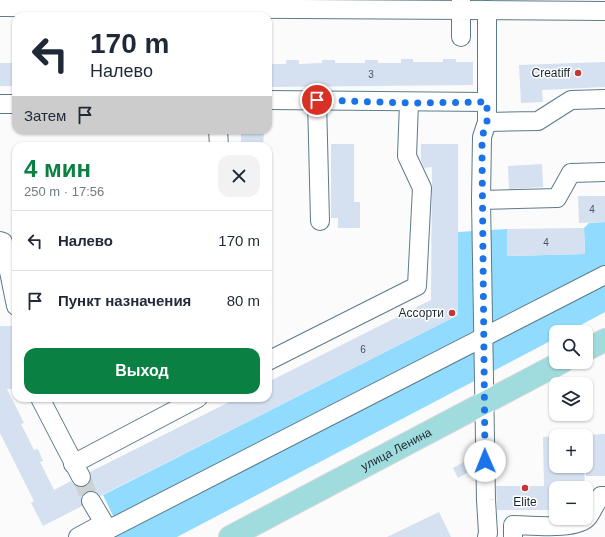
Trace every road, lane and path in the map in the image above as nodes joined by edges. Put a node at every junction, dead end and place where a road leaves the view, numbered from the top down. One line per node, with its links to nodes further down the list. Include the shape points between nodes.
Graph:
1 (464, 5): 3 (street); 5 (street); 6 (street)
2 (0, 7): 5 (street)
3 (487, 10): 4 (street); 10 (street)
4 (605, 11)
5 (217, 12)
6 (461, 37)
7 (605, 98): 14 (street, via 571,100 538,121)
8 (272, 100): 9 (street)
9 (317, 100): 11 (street); 17 (street)
10 (487, 102): 11 (street); 14 (street)
11 (409, 103): 24 (street, via 407,156 422,188 417,286)
12 (0, 104): 13 (street)
13 (12, 104)
14 (487, 122): 16 (street, via 482,137)
15 (605, 172): 16 (street, via 571,173 557,198)
16 (481, 200): 21 (street)
17 (320, 221)
18 (0, 241): 20 (street, via 3,242)
19 (605, 275): 21 (street)
20 (12, 286)
21 (484, 338): 26 (street); 33 (street)
22 (605, 340): 23 (main road)
23 (593, 346)
24 (272, 360)
25 (549, 369): 26 (main road, улица Ленина)
26 (485, 401): 31 (street); 34 (main road, улица Ленина)
27 (42, 402): 28 (street, via 77,470)
28 (191, 402)
29 (605, 496): 35 (street, via 601,496 595,503 585,520 570,526 513,525)
30 (91, 501): 32 (street, via 104,523)
31 (485, 536)
32 (78, 537)
33 (94, 537)
34 (230, 537)
35 (513, 537)

